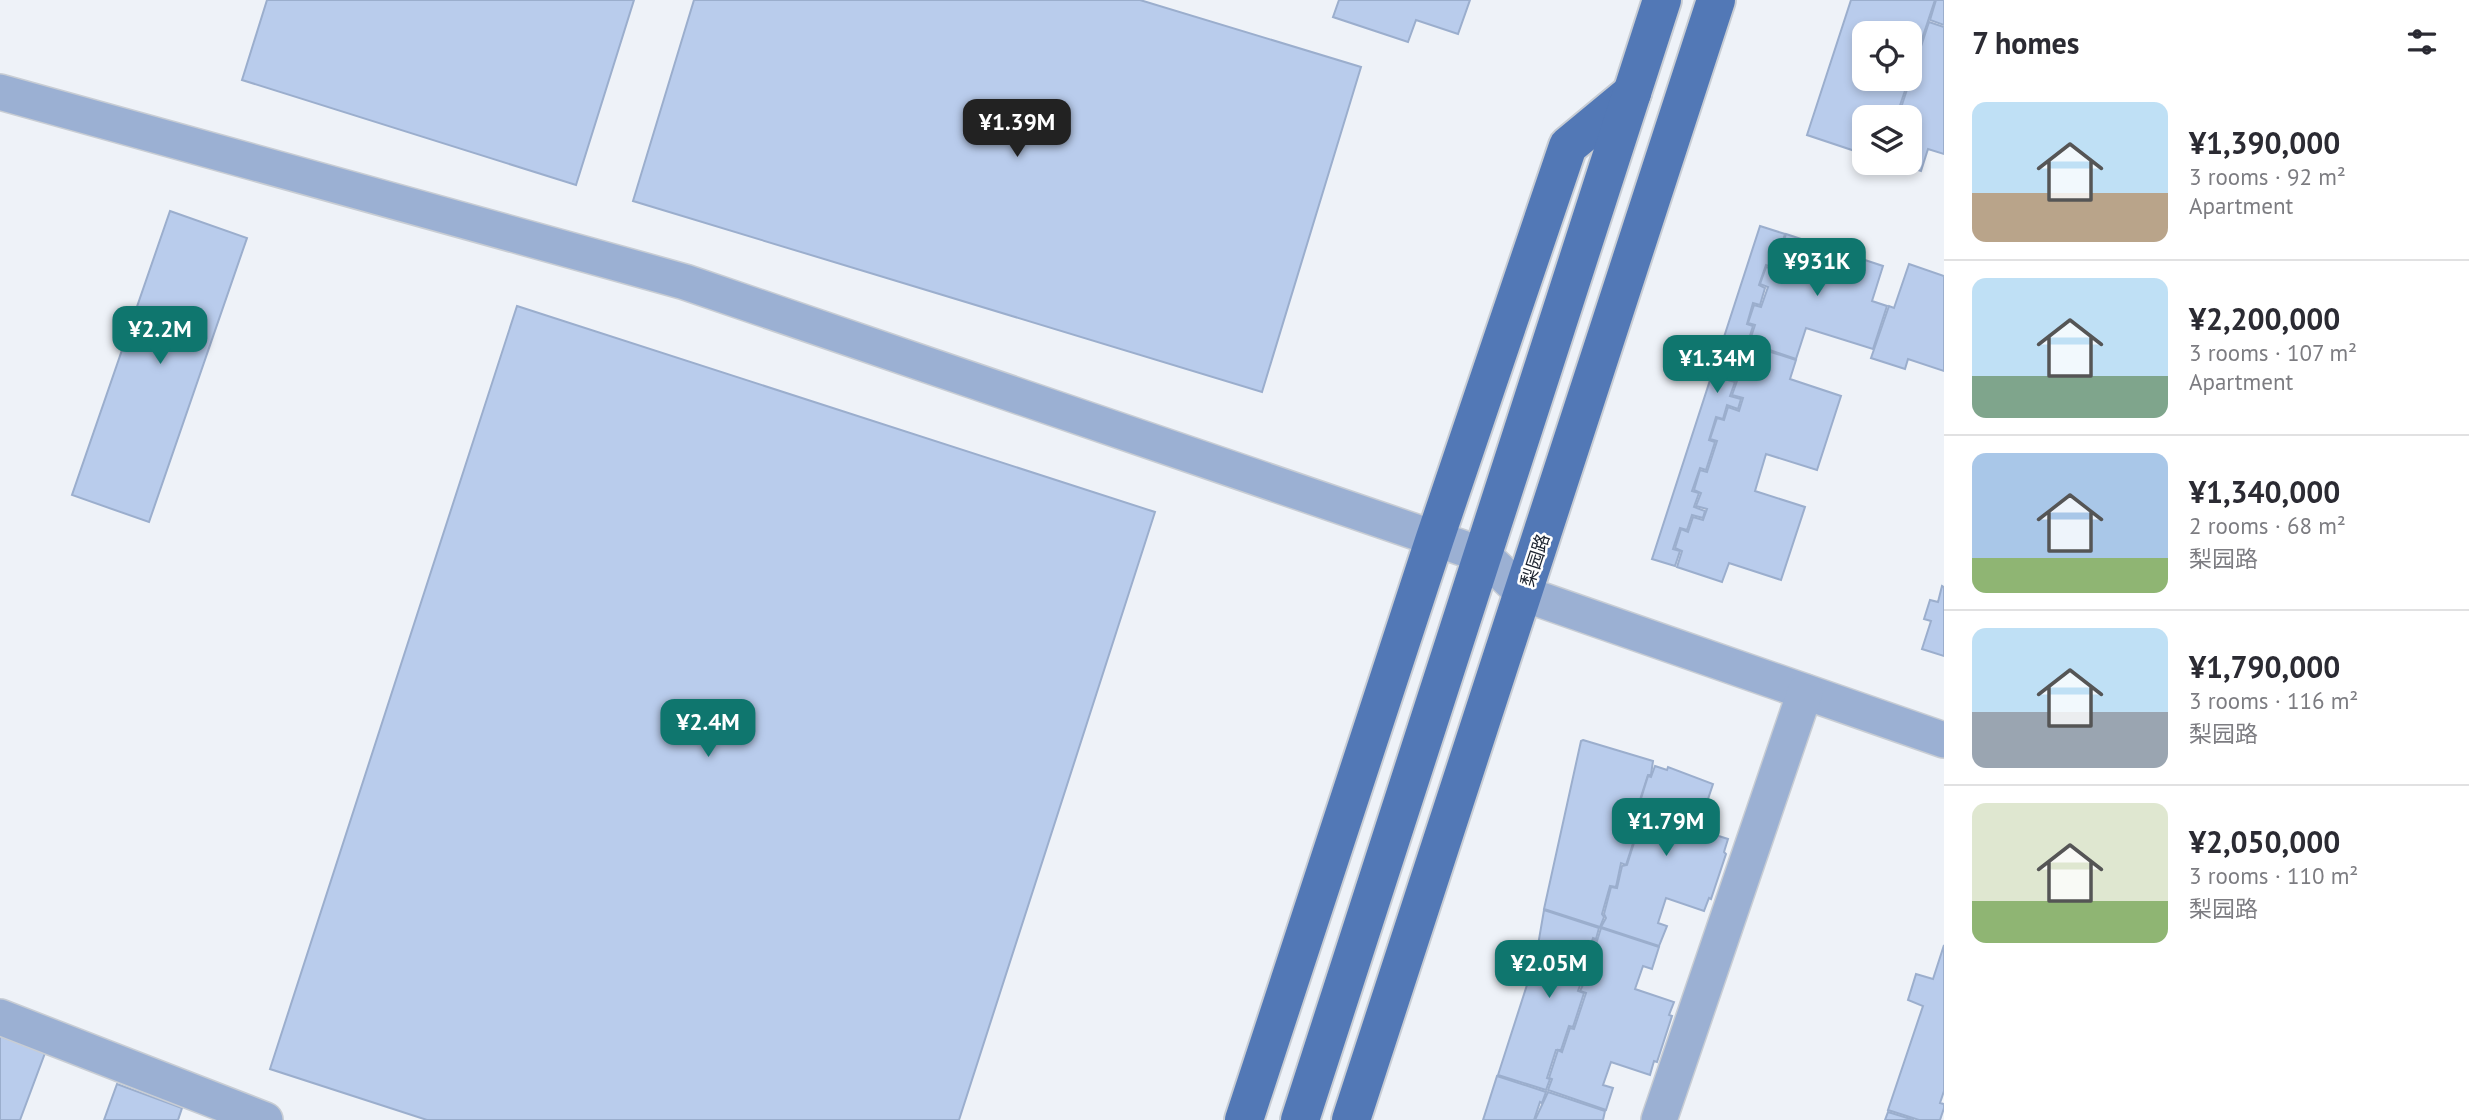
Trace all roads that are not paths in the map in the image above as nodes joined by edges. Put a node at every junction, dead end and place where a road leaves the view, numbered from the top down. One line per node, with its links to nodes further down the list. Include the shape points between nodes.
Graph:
1 (1662, 0): 4 (main road)
2 (1716, 0): 7 (main road, 梨园路)
3 (0, 92): 5 (street, via 685,282)
4 (1632, 93): 5 (main road, via 1568,146); 6 (main road)
5 (1435, 538): 6 (street); 12 (main road)
6 (1483, 555): 7 (street); 13 (main road)
7 (1524, 594): 8 (street); 14 (main road, 梨园路)
8 (1805, 692): 9 (street); 15 (street)
9 (1944, 740)
10 (0, 1017): 11 (street)
11 (264, 1120)
12 (1244, 1120)
13 (1300, 1120)
14 (1351, 1120)
15 (1660, 1120)

